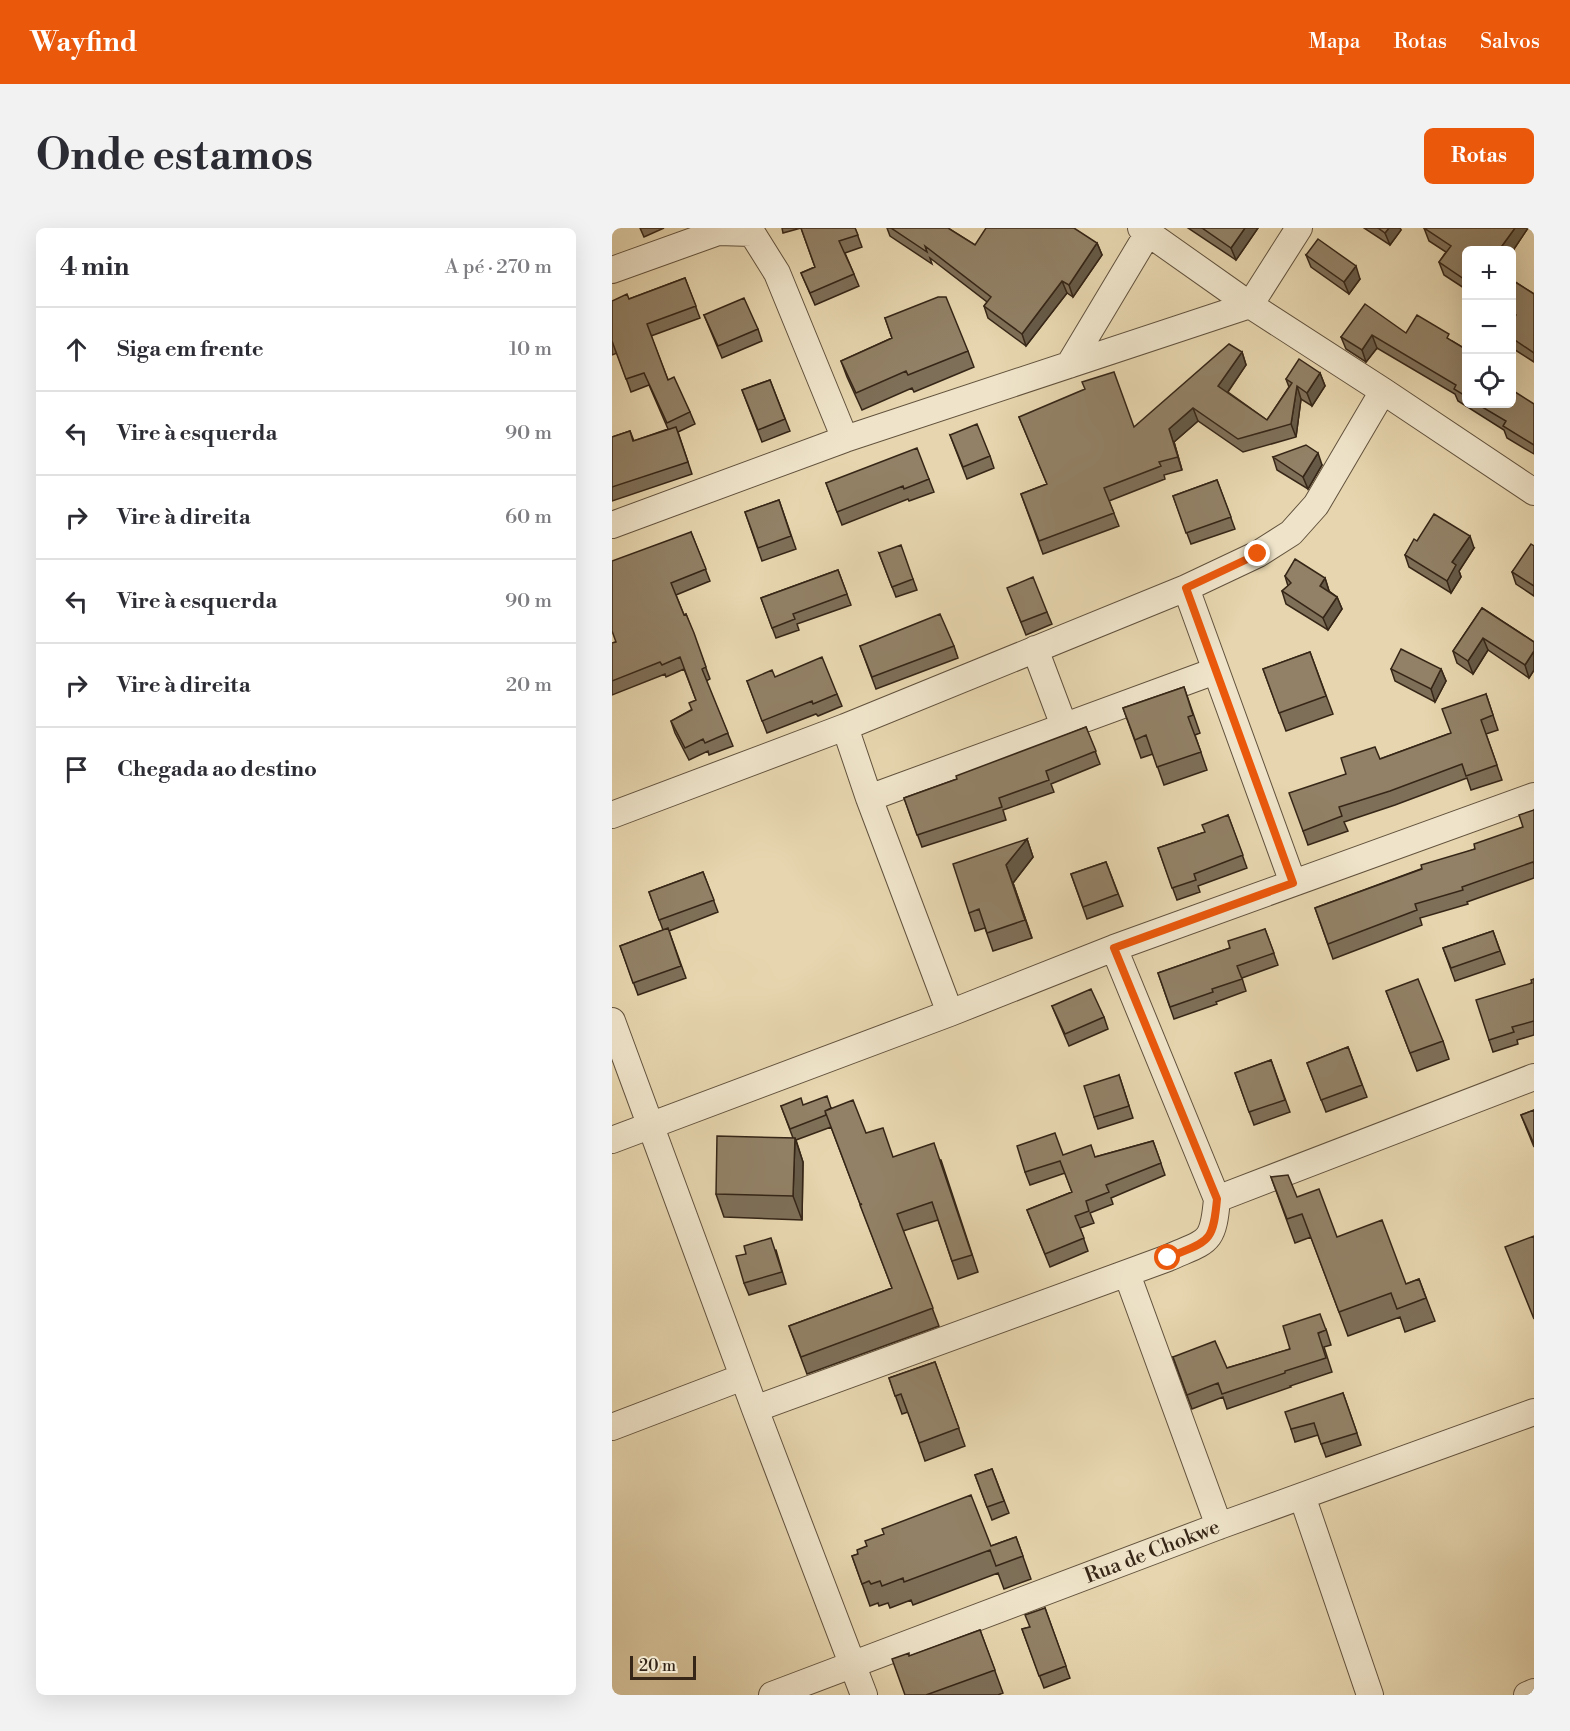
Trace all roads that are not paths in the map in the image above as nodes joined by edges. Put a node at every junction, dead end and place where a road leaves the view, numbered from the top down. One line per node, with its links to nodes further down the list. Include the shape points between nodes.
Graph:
1 (1299, 228): 4 (street)
2 (1145, 230): 4 (street); 5 (street)
3 (612, 270): 7 (street, via 718,231 752,233 777,273)
4 (1250, 305): 5 (street); 6 (street)
5 (1069, 365): 7 (street)
6 (1383, 391): 8 (street); 10 (street, via 1316,505 1291,533 1258,554)
7 (845, 439): 9 (street)
8 (1534, 492)
9 (612, 525)
10 (1186, 588): 11 (street); 12 (street)
11 (1035, 650): 13 (street); 14 (street)
12 (1215, 671): 13 (street); 18 (street)
13 (1064, 726): 16 (street)
14 (845, 727): 16 (street); 17 (street)
15 (1534, 796): 18 (street)
16 (869, 798): 20 (street)
17 (612, 815)
18 (1293, 883): 19 (street)
19 (1114, 948): 20 (street); 25 (street)
20 (950, 1014): 23 (street)
21 (612, 1021): 23 (street)
22 (1534, 1077): 25 (street)
23 (651, 1126): 24 (street); 27 (street)
24 (612, 1140)
25 (1217, 1199): 26 (street, via 1212,1233 1206,1241)
26 (1127, 1274): 28 (street); 32 (street)
27 (743, 1377): 28 (street); 30 (street)
28 (754, 1409): 33 (street)
29 (1534, 1412): 31 (street, Rua de Chokwe)
30 (612, 1427)
31 (1302, 1496): 32 (street, Rua de Chokwe); 37 (street)
32 (1219, 1526): 33 (street, Rua de Chokwe)
33 (854, 1665): 35 (street, Rua de Chokwe); 36 (street)
34 (1534, 1692): 38 (street)
35 (772, 1695)
36 (864, 1695)
37 (1370, 1695)
38 (1527, 1695)

